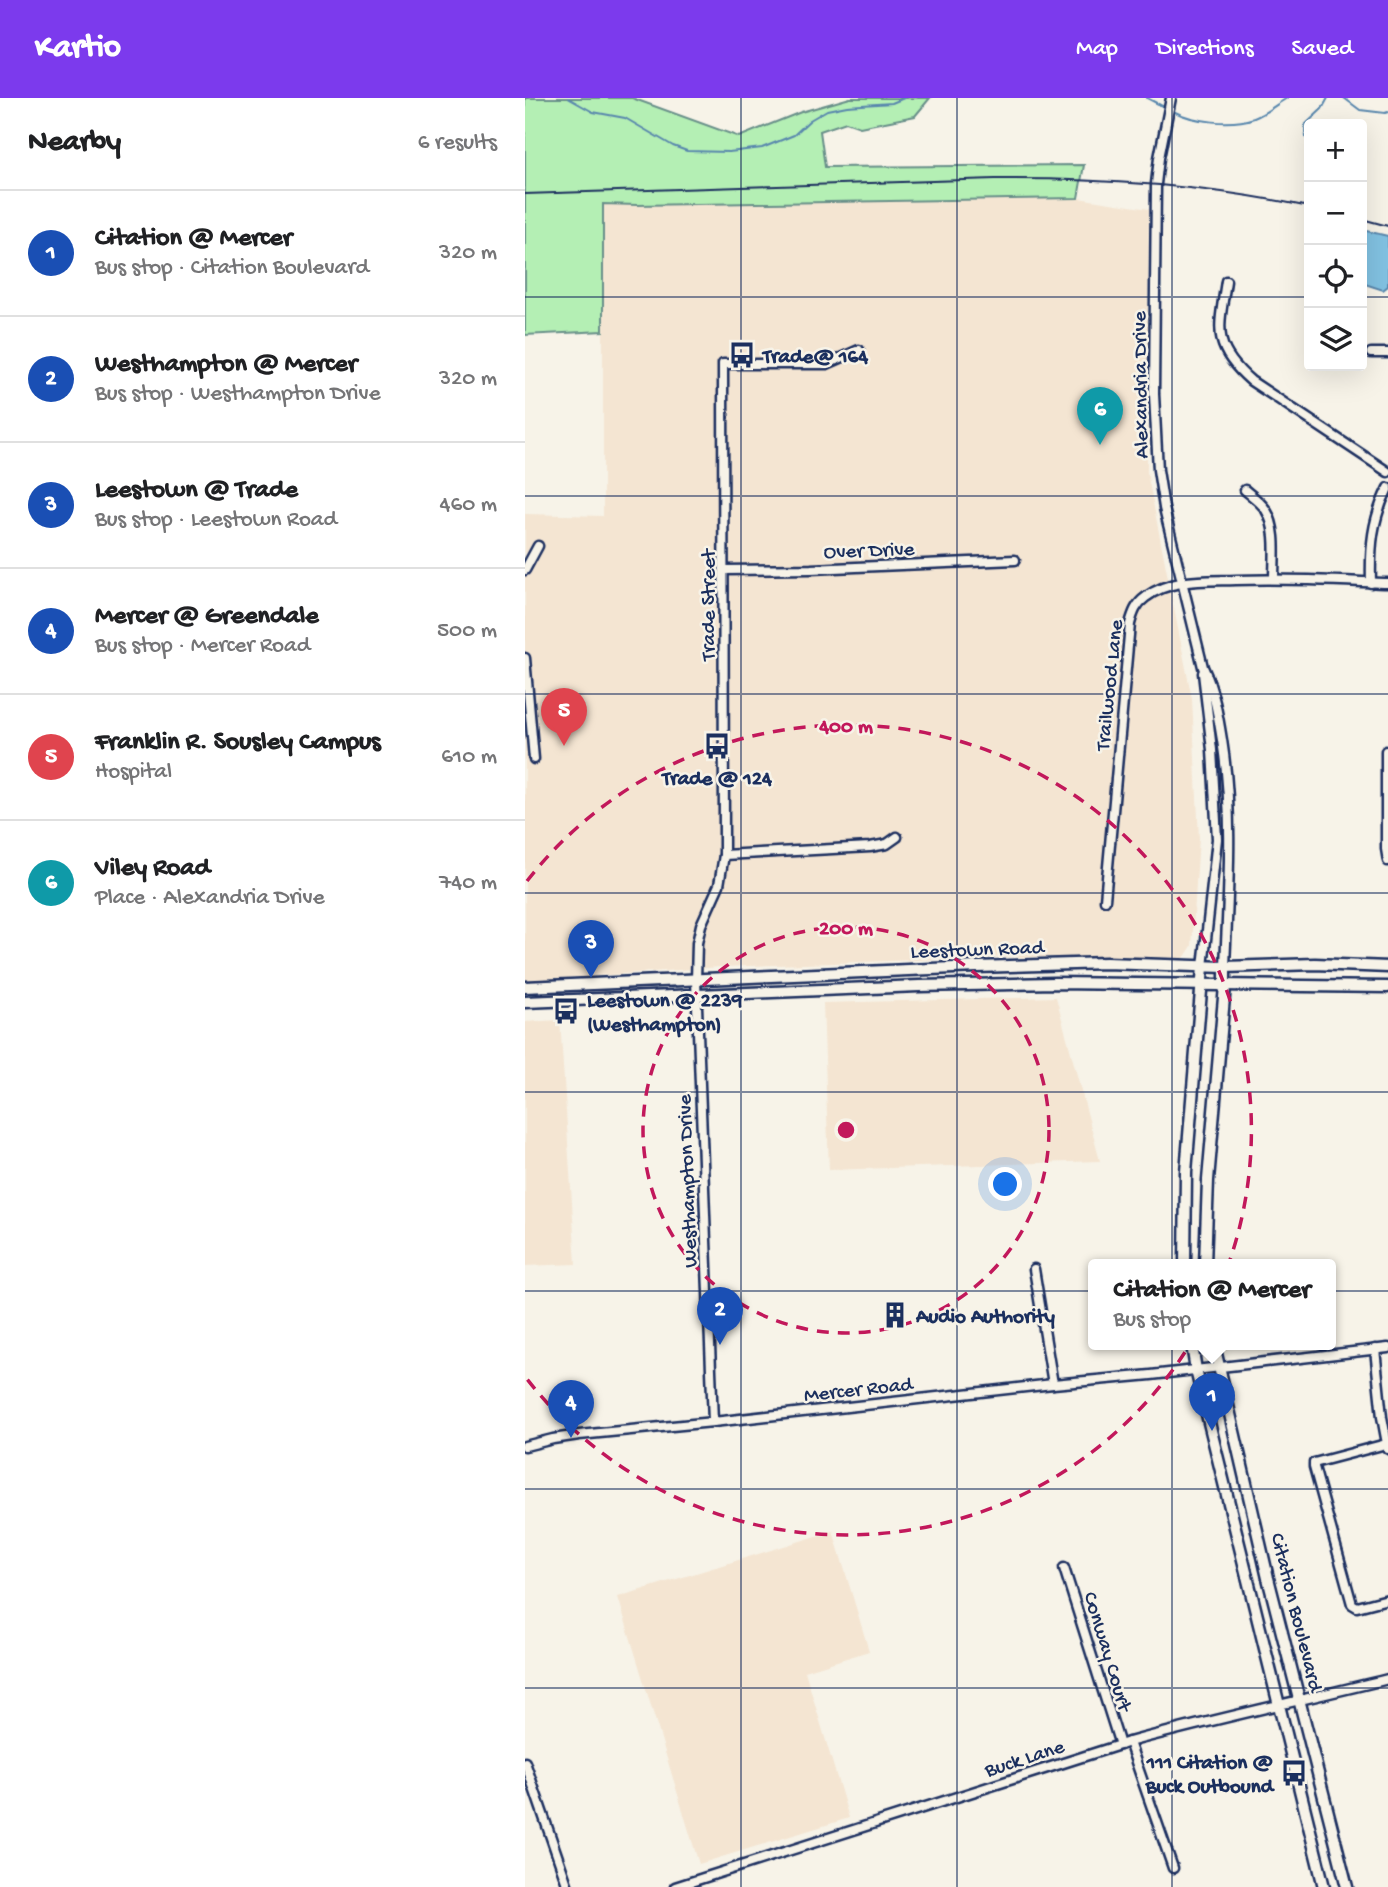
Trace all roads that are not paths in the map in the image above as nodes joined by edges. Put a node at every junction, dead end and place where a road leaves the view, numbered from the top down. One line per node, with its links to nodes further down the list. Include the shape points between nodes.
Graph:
1 (1171, 99): 14 (street, Alexandria Drive, via 1156,184 1154,421 1160,485)
2 (1226, 281): 6 (street, via 1219,333 1235,367)
3 (859, 350): 12 (street, Trade Street, via 827,364 723,364)
4 (1371, 353): 5 (street)
5 (1388, 353)
6 (1388, 472)
7 (1388, 488): 15 (street, via 1372,534)
8 (1245, 490): 13 (street, via 1269,518)
9 (538, 546): 11 (street)
10 (1015, 560): 12 (street, Over Drive)
11 (525, 570)
12 (724, 570): 22 (street, Trade Street)
13 (1274, 579): 14 (street, Trailwood Lane); 15 (street, Trailwood Lane)
14 (1182, 582): 18 (street, Alexandria Drive); 24 (street, Trailwood Lane, via 1147,596 1133,611)
15 (1371, 583): 16 (street, Trailwood Lane)
16 (1388, 583)
17 (525, 658): 20 (street)
18 (1203, 667): 25 (street, Alexandria Drive, via 1217,839); 26 (street, Alexandria Drive, via 1219,720 1230,814)
19 (1386, 751): 23 (street)
20 (534, 759)
21 (897, 837): 22 (street, via 870,847)
22 (724, 855): 28 (street, Trade Street, via 719,885 699,934)
23 (1388, 861)
24 (1105, 900)
25 (1203, 967): 26 (main road, Leestown Road); 28 (main road, Leestown Road, via 1106,963); 29 (main road)
26 (1225, 967): 27 (main road, Leestown Road); 31 (main road)
27 (1388, 967)
28 (696, 980): 30 (main road, Leestown Road); 33 (street, Westhampton Drive)
29 (1201, 985): 31 (main road, Leestown Road); 33 (main road, Leestown Road, via 1055,983); 35 (main road, via 1186,1172)
30 (525, 986)
31 (1225, 986): 32 (main road, Leestown Road); 36 (main road)
32 (1388, 987)
33 (697, 994): 34 (main road, Leestown Road); 45 (street, Westhampton Drive)
34 (525, 1002)
35 (1185, 1259)
36 (1205, 1259)
37 (1034, 1269): 44 (street)
38 (1388, 1348): 39 (street, Mercer Road)
39 (1374, 1349): 42 (street, Mercer Road); 47 (street)
40 (1193, 1350): 43 (main road, Citation Boulevard)
41 (1215, 1350): 42 (main road, Citation Boulevard)
42 (1219, 1367): 43 (street, Mercer Road); 51 (main road, Citation Boulevard)
43 (1196, 1370): 44 (street, Mercer Road); 52 (main road, Citation Boulevard)
44 (1053, 1384): 45 (street, Mercer Road)
45 (713, 1422): 46 (street, Mercer Road, via 579,1435)
46 (525, 1446)
47 (1387, 1446): 49 (street, via 1314,1463 1314,1467 1352,1604 1357,1607)
48 (1064, 1569): 53 (street, Conway Court)
49 (1388, 1599)
50 (1388, 1679): 51 (street, Buck Lane)
51 (1301, 1701): 52 (street, Buck Lane); 59 (main road, Citation Boulevard)
52 (1278, 1705): 53 (street, Buck Lane); 58 (main road, Citation Boulevard)
53 (1124, 1744): 55 (street, Conway Court); 57 (street, Buck Lane)
54 (525, 1762): 56 (street)
55 (1173, 1868)
56 (568, 1887)
57 (675, 1887)
58 (1324, 1887)
59 (1347, 1887)

